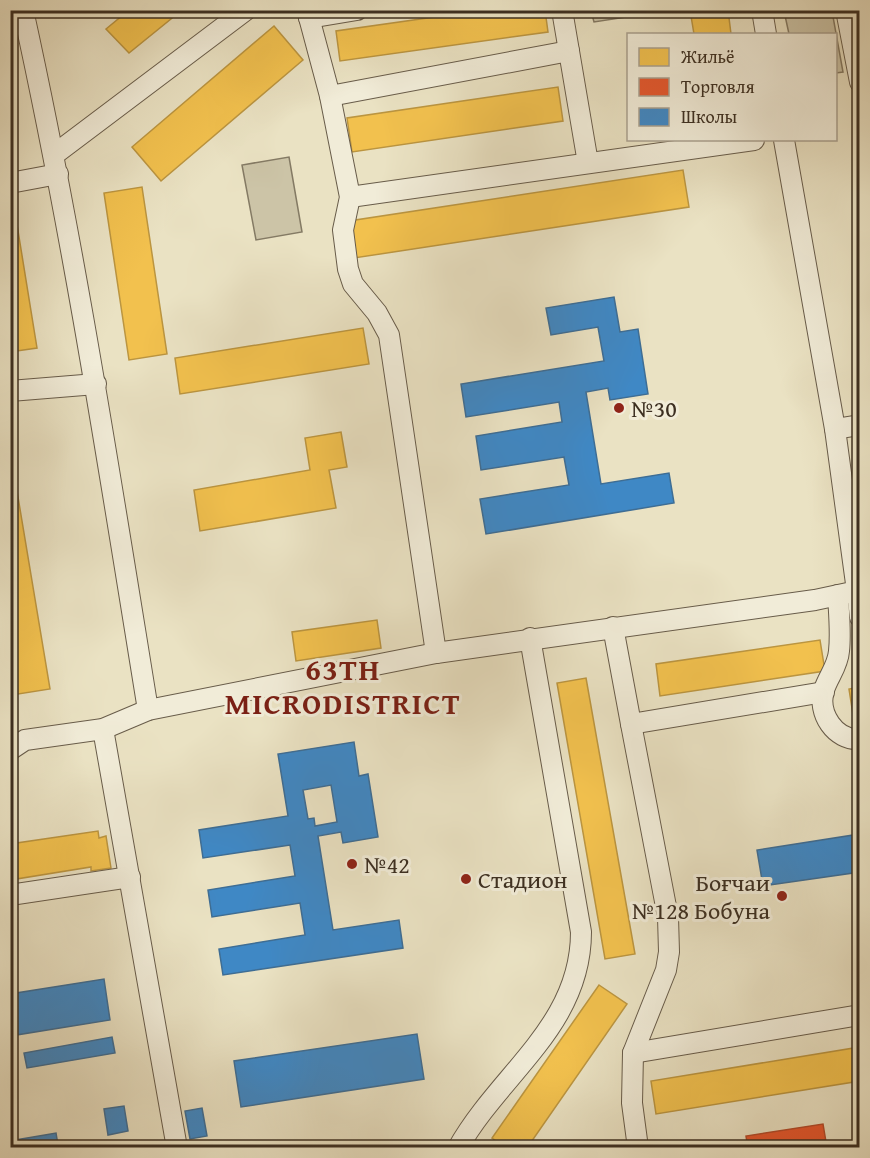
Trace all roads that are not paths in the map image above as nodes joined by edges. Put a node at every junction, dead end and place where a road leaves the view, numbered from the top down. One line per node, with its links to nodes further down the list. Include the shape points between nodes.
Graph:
1 (246, 10): 14 (street)
2 (357, 10): 6 (street)
3 (562, 10): 9 (street)
4 (762, 10): 8 (street)
5 (846, 10): 10 (street)
6 (308, 14): 11 (street)
7 (20, 19): 14 (street)
8 (766, 33)
9 (569, 51): 11 (street); 15 (street)
10 (860, 81)
11 (330, 96): 18 (street)
12 (747, 141): 15 (street)
13 (784, 141): 22 (street)
14 (55, 154): 16 (street)
15 (588, 163): 18 (street)
16 (58, 174): 17 (street); 19 (street)
17 (10, 183)
18 (350, 197): 27 (street, via 344,230 348,269 353,284 390,335)
19 (96, 384): 20 (street); 29 (street)
20 (10, 391)
21 (860, 425): 22 (street)
22 (835, 429): 23 (street)
23 (847, 593): 24 (street); 25 (street); 28 (street, via 839,654)
24 (860, 617)
25 (613, 627): 26 (street); 30 (street)
26 (530, 638): 27 (street); 39 (street, via 580,932 580,954 563,1010)
27 (436, 653): 29 (street)
28 (824, 692): 30 (street); 32 (street, via 830,726 840,736)
29 (148, 710): 31 (street)
30 (631, 724): 37 (street, via 668,917 669,952 666,970)
31 (104, 729): 33 (street, via 25,740); 34 (street)
32 (860, 739)
33 (10, 750)
34 (130, 877): 35 (street); 38 (street)
35 (10, 895)
36 (860, 1015): 37 (street)
37 (633, 1053): 40 (street, via 632,1103)
38 (177, 1148)
39 (458, 1148)
40 (638, 1148)

